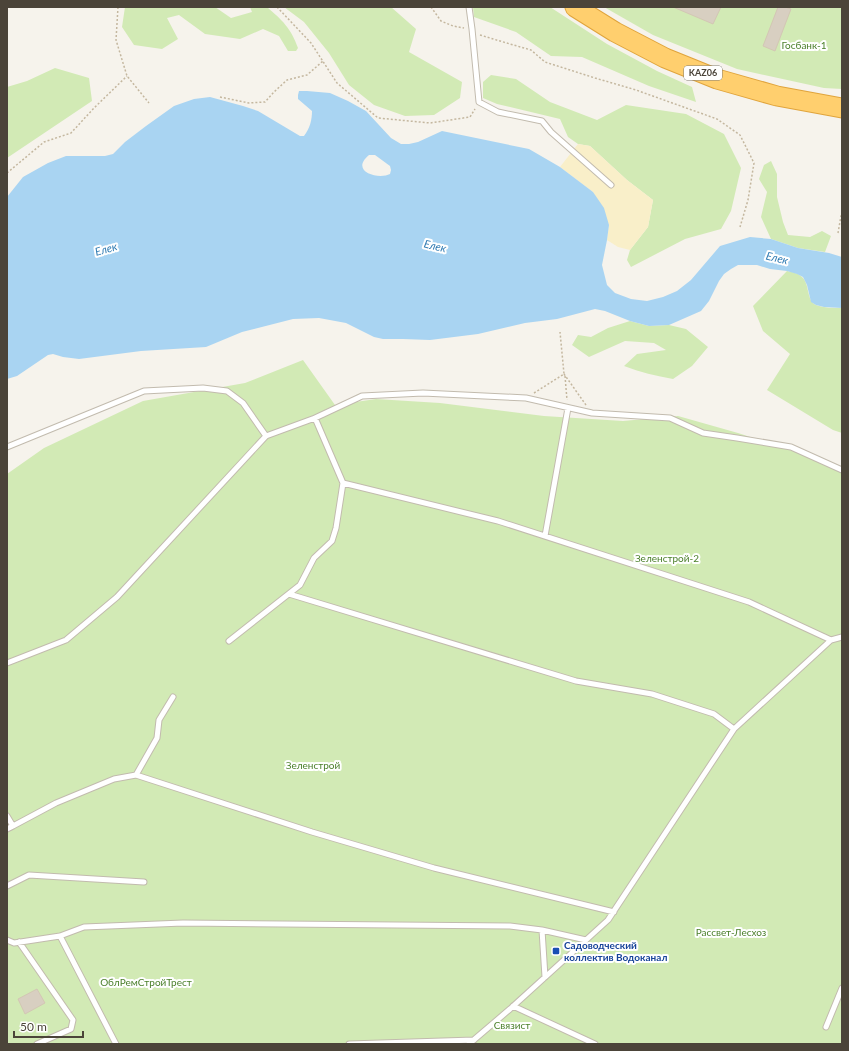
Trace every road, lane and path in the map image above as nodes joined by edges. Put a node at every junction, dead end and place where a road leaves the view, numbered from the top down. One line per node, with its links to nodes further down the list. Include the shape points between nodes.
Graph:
1 (118, 7): 8 (path, via 116,40)
2 (277, 7): 7 (path, via 311,43)
3 (430, 7): 6 (path, via 441,21)
4 (469, 7): 6 (lane)
5 (575, 7): 12 (highway, KАZ06, via 615,32 665,58 717,79 777,96)
6 (472, 29): 10 (lane); 16 (path, via 481,35 531,50 545,62 636,90 717,119 740,135 754,162 748,200)
7 (323, 61): 9 (path, via 306,75 287,80 265,102 249,103); 10 (path, via 337,83 378,118 430,123 470,117)
8 (127, 76): 11 (path); 13 (path, via 71,133 44,142)
9 (220, 98)
10 (479, 102): 14 (lane, via 498,112 542,121)
11 (149, 103)
12 (842, 108)
13 (7, 173)
14 (611, 185)
15 (842, 214): 17 (path)
16 (740, 227)
17 (838, 233)
18 (560, 332): 19 (path)
19 (564, 374): 20 (path); 21 (path); 22 (path)
20 (526, 398): 21 (lane); 23 (lane, via 423,393 362,396)
21 (568, 408): 22 (lane); 28 (lane)
22 (592, 413): 26 (lane, via 670,418 703,433 791,447)
23 (315, 418): 24 (lane); 27 (lane)
24 (266, 436): 25 (lane, via 243,403 227,391 203,388 144,391); 33 (lane, via 117,597 66,640)
25 (7, 447)
26 (842, 470)
27 (343, 483): 28 (lane, via 498,521); 29 (lane, via 332,541 314,558 300,586)
28 (545, 536): 31 (lane, via 749,602)
29 (289, 594): 32 (lane); 35 (lane, via 576,681 652,694 714,714)
30 (842, 637): 31 (lane)
31 (831, 640): 35 (lane)
32 (229, 641)
33 (7, 663)
34 (173, 697): 36 (lane, via 159,720 157,738)
35 (734, 729): 42 (lane)
36 (136, 775): 38 (lane, via 114,778 56,803); 42 (lane, via 427,866)
37 (7, 816): 38 (lane)
38 (13, 826): 39 (lane)
39 (7, 829)
40 (144, 882): 41 (lane, via 29,875)
41 (7, 886)
42 (614, 912): 46 (lane)
43 (542, 930): 44 (lane, via 510,926 183,923 84,927); 46 (lane); 48 (lane)
44 (60, 936): 47 (lane); 54 (lane)
45 (7, 940): 47 (lane)
46 (586, 940): 48 (lane)
47 (19, 942): 53 (lane, via 73,1020 71,1029)
48 (545, 977): 50 (lane)
49 (842, 988): 51 (lane)
50 (513, 1006): 52 (lane); 57 (lane)
51 (826, 1027)
52 (474, 1040): 55 (lane); 56 (lane)
53 (37, 1044)
54 (116, 1044)
55 (349, 1044)
56 (469, 1044)
57 (595, 1044)

